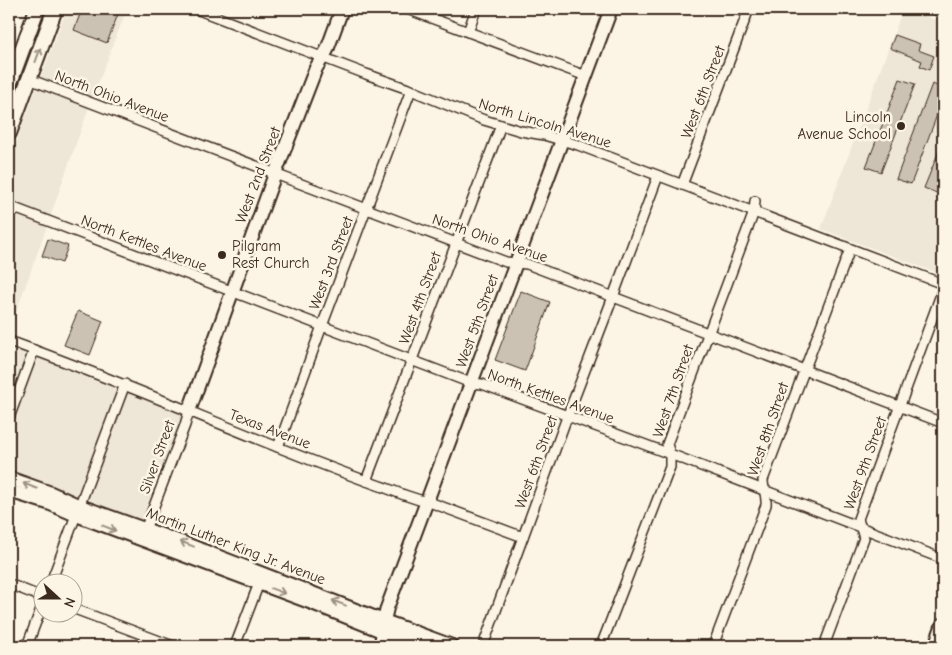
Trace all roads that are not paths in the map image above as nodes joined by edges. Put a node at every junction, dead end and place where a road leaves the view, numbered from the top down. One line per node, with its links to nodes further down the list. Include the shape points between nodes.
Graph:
1 (37, 9): 15 (main road)
2 (55, 9): 14 (main road, one-way to 2)
3 (196, 9): 12 (street, North Lincoln Avenue)
4 (342, 9): 12 (street, West 2nd Street)
5 (408, 9): 11 (street)
6 (476, 9): 11 (street)
7 (611, 9): 13 (street, West 5th Street)
8 (750, 9): 22 (street, West 6th Street)
9 (934, 9): 10 (street)
10 (943, 12)
11 (468, 32): 13 (street)
12 (322, 57): 16 (street, North Lincoln Avenue); 20 (street, West 2nd Street)
13 (586, 76): 19 (street, West 5th Street)
14 (29, 79): 18 (main road); 20 (street, North Ohio Avenue)
15 (9, 85)
16 (411, 90): 17 (street, North Lincoln Avenue); 25 (street, West 3rd Street)
17 (501, 125): 19 (street, North Lincoln Avenue); 27 (street, West 4th Street)
18 (9, 133)
19 (562, 141): 21 (street, North Lincoln Avenue); 29 (street, West 5th Street)
20 (275, 174): 25 (street, North Ohio Avenue); 32 (street, West 2nd Street)
21 (658, 176): 22 (street, North Lincoln Avenue); 33 (street, West 6th Street)
22 (682, 185): 26 (street, North Lincoln Avenue)
23 (755, 201): 26 (street, West 7th Street)
24 (9, 206): 32 (street, North Kettles Avenue)
25 (366, 209): 27 (street, North Ohio Avenue); 34 (street, West 3rd Street)
26 (754, 212): 28 (street, North Lincoln Avenue); 35 (street, West 7th Street)
27 (456, 242): 29 (street, North Ohio Avenue, via 506,262); 38 (street, West 4th Street)
28 (850, 249): 30 (street, North Lincoln Avenue); 39 (street, West 8th Street)
29 (516, 262): 33 (street, North Ohio Avenue); 40 (street, West 5th Street)
30 (943, 284)
31 (943, 289): 42 (street, West 9th Street)
32 (232, 292): 34 (street, North Kettles Avenue); 43 (street, West 2nd Street)
33 (613, 297): 35 (street, North Ohio Avenue); 44 (street, West 6th Street)
34 (322, 326): 38 (street, North Kettles Avenue); 47 (street, West 3rd Street)
35 (708, 334): 39 (street, North Ohio Avenue); 48 (street, West 7th Street, via 667,444)
36 (9, 341): 37 (street, Texas Avenue)
37 (34, 350): 41 (street, Texas Avenue); 45 (street)
38 (412, 361): 40 (street, North Kettles Avenue); 50 (street, West 4th Street)
39 (804, 370): 42 (street, North Ohio Avenue); 52 (street, West 8th Street, via 762,480)
40 (471, 383): 44 (street, North Kettles Avenue, via 482,384); 53 (street, West 5th Street)
41 (125, 384): 43 (street, Texas Avenue); 54 (street)
42 (900, 407): 46 (street, North Ohio Avenue); 55 (street, West 9th Street, via 858,519)
43 (188, 411): 47 (street, Texas Avenue); 56 (street, Silver Street)
44 (567, 417): 48 (street, North Kettles Avenue); 57 (street, West 6th Street)
45 (9, 418)
46 (943, 423)
47 (278, 447): 50 (street, Texas Avenue)
48 (670, 454): 52 (street, North Kettles Avenue); 74 (street, West 7th Street, via 670,467)
49 (9, 478): 54 (street, Martin Luther King Jr. Avenue, one-way to 49, via 51,493)
50 (366, 481): 53 (street, Texas Avenue)
51 (9, 491): 54 (street, Martin Luther King Jr. Avenue)
52 (766, 492): 55 (street, North Kettles Avenue); 75 (street, West 8th Street, via 766,505)
53 (426, 502): 57 (street, Texas Avenue); 66 (street, West 5th Street)
54 (78, 511): 56 (street, Martin Luther King Jr. Avenue); 59 (street)
55 (862, 528): 58 (street, North Kettles Avenue); 76 (street, West 9th Street, via 864,538)
56 (143, 534): 60 (street, Martin Luther King Jr. Avenue)
57 (523, 537): 73 (street, West 6th Street)
58 (943, 559)
59 (55, 572)
60 (261, 579): 66 (street, Martin Luther King Jr. Avenue, via 312,603); 69 (street)
61 (9, 584): 62 (street)
62 (32, 593)
63 (82, 612): 68 (street)
64 (36, 622): 67 (street)
65 (943, 624): 77 (street)
66 (383, 626): 70 (street, West 5th Street); 71 (street, Martin Luther King Jr. Avenue); 72 (street, Martin Luther King Jr. Avenue)
67 (27, 646)
68 (173, 646)
69 (235, 646)
70 (380, 646)
71 (419, 646)
72 (452, 646)
73 (483, 646)
74 (602, 646)
75 (713, 646)
76 (824, 646)
77 (935, 646)

